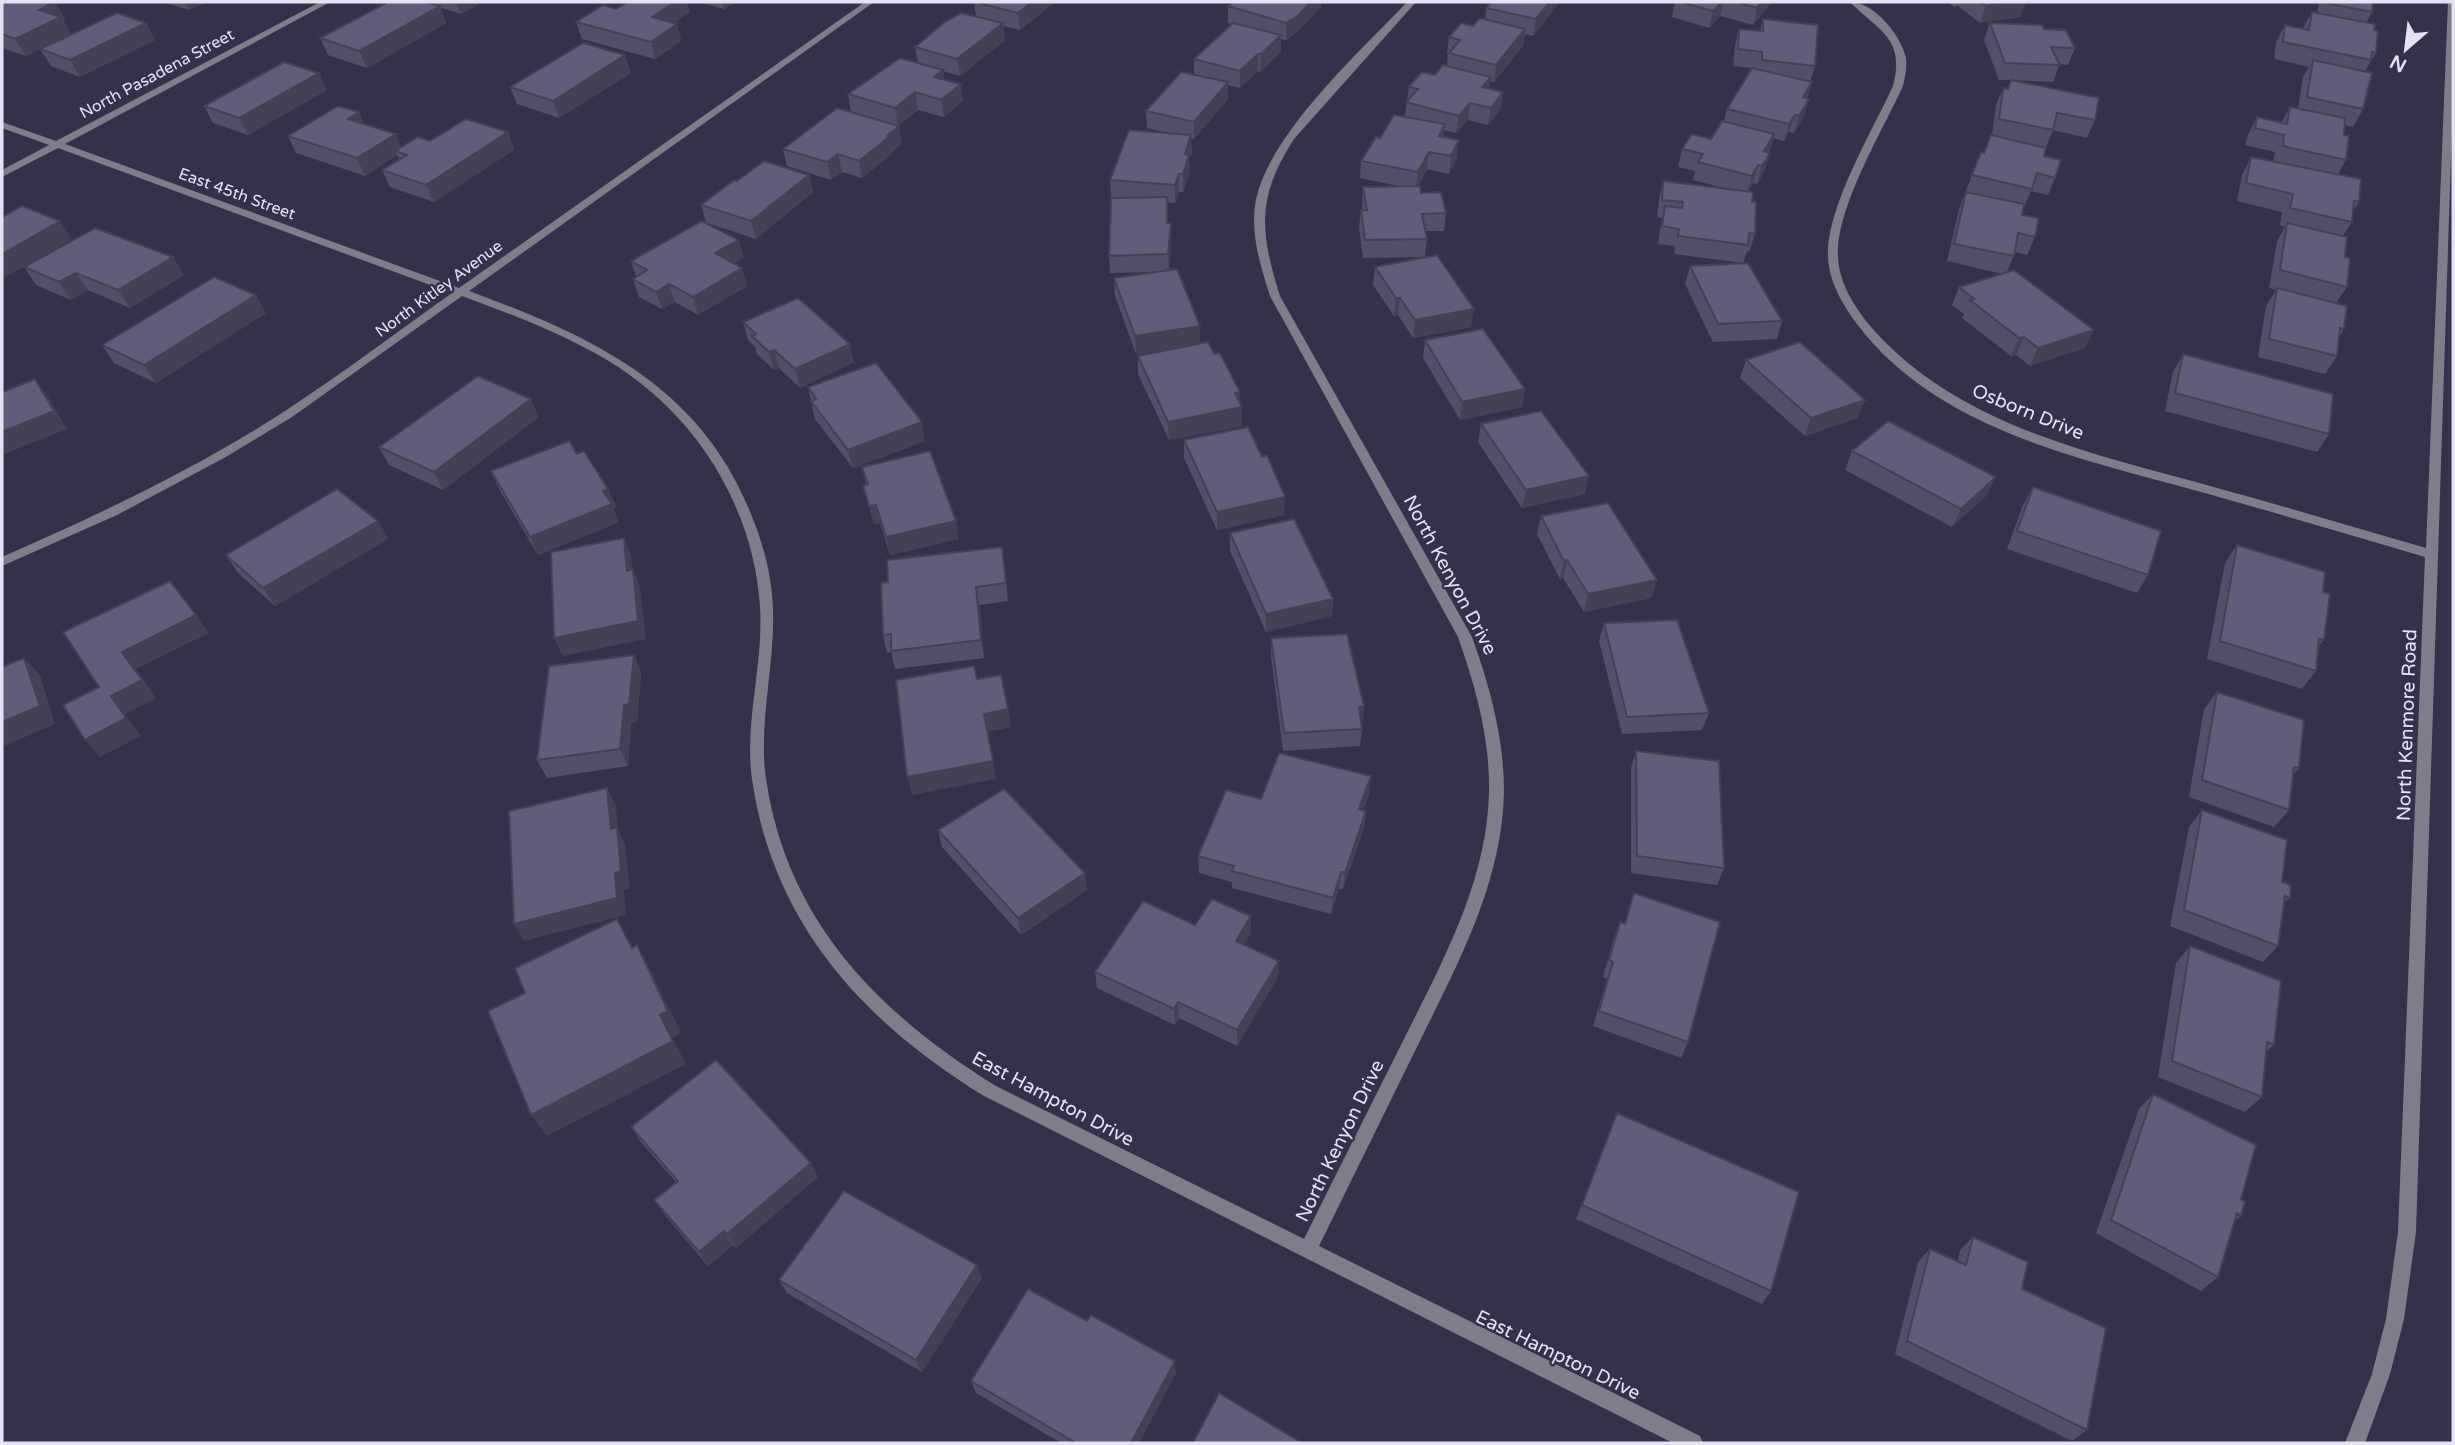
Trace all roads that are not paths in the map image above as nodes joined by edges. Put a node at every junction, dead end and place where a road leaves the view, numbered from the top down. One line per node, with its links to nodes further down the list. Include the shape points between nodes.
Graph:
1 (326, 2): 7 (street, North Pasadena Street)
2 (870, 2): 9 (street, North Kitley Avenue)
3 (1412, 2): 12 (street, North Kenyon Drive, via 1287,139 1261,196 1258,239 1275,296 1465,637 1490,712 1496,752 1495,823 1483,882 1458,947)
4 (1854, 2): 10 (street, Osborn Drive, via 1892,37 1902,61 1902,77 1838,219 1832,248 1838,283 1857,319 1877,342 1953,400 2057,446)
5 (2452, 2): 10 (street, North Kenmore Road)
6 (2, 125): 7 (street, East 45th Street)
7 (57, 145): 8 (street, North Pasadena Street); 9 (street, East 45th Street)
8 (2, 174)
9 (462, 292): 11 (street, North Kitley Avenue, via 342,378 229,450 93,522); 12 (street, East Hampton Drive, via 546,323 638,374 691,424 733,483 765,585 767,636 758,770 770,829 783,872 828,953 844,972 878,1010 965,1077)
10 (2432, 554): 14 (street, North Kenmore Road, via 2407,1232 2392,1330)
11 (2, 562)
12 (1307, 1251): 13 (street, East Hampton Drive)
13 (1693, 1443)
14 (2355, 1443)

